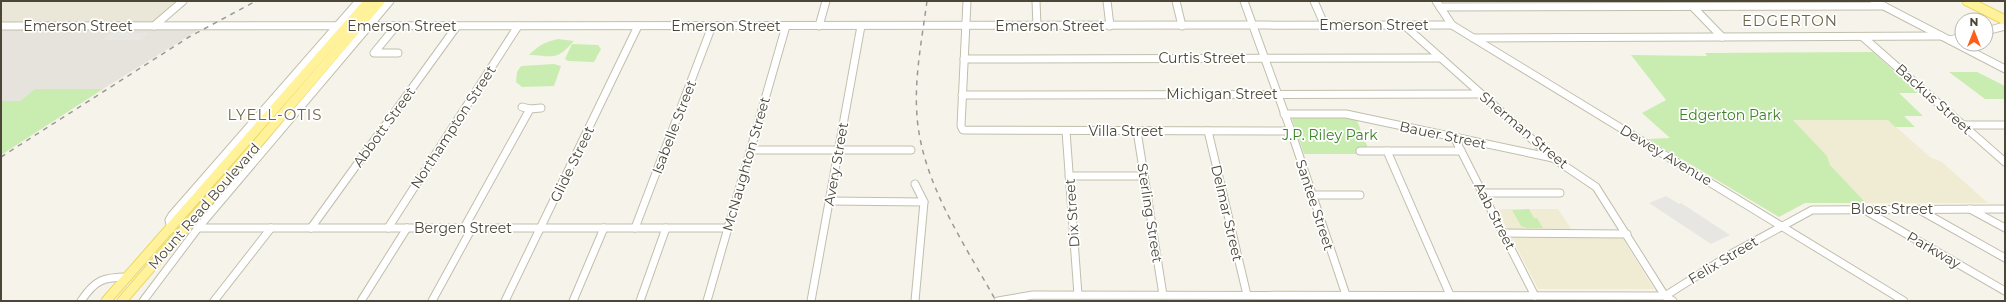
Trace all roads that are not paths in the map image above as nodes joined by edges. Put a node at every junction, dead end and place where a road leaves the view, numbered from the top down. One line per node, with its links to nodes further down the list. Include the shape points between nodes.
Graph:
1 (182, 1): 24 (street)
2 (359, 1): 25 (street, Mount Read Boulevard)
3 (368, 1): 25 (main road, Mount Read Boulevard)
4 (380, 1): 26 (main road, Mount Read Boulevard)
5 (390, 1): 26 (street)
6 (826, 1): 33 (street)
7 (967, 1): 35 (street)
8 (1036, 1): 36 (street)
9 (1107, 1): 37 (street)
10 (1176, 1): 38 (street)
11 (1244, 1): 39 (street, Santee Street)
12 (1314, 1): 40 (street)
13 (1874, 1): 17 (street)
14 (1967, 1): 20 (main road)
15 (1974, 1): 19 (main road)
16 (1438, 4): 18 (street); 22 (street, Dewey Avenue)
17 (1884, 6): 18 (street); 43 (street)
18 (1693, 7): 44 (street)
19 (2005, 16)
20 (2005, 20)
21 (1404, 25): 22 (street, Emerson Street); 40 (street, Emerson Street); 51 (street, Sherman Street)
22 (1452, 25): 46 (street, Dewey Avenue)
23 (1, 26): 24 (street, Emerson Street)
24 (154, 26): 25 (street, Emerson Street)
25 (342, 26): 26 (street, Emerson Street); 106 (main road, Mount Read Boulevard)
26 (363, 26): 27 (street, Emerson Street); 90 (street, Mount Read Boulevard); 105 (main road, Mount Read Boulevard)
27 (396, 26): 28 (street, Emerson Street); 49 (street, via 374,53)
28 (457, 26): 29 (street, Emerson Street); 92 (street, Abbott Street)
29 (518, 26): 30 (street, Emerson Street); 93 (street, Northampton Street)
30 (638, 26): 31 (street, Emerson Street); 96 (street, Glide Street)
31 (712, 26): 32 (street, Emerson Street); 98 (street, Isabelle Street)
32 (786, 26): 33 (street, Emerson Street); 68 (street, McNaughton Street)
33 (819, 26): 34 (street, Emerson Street)
34 (861, 26): 35 (street, Emerson Street); 69 (street, Avery Street)
35 (965, 26): 36 (street, Emerson Street); 52 (street)
36 (1037, 26): 37 (street, Emerson Street)
37 (1110, 26): 38 (street, Emerson Street)
38 (1182, 26): 39 (street, Emerson Street)
39 (1253, 26): 40 (street, Emerson Street); 50 (street, Santee Street)
40 (1324, 26)
41 (2005, 26): 42 (street)
42 (1994, 29)
43 (1941, 36): 45 (street); 48 (street)
44 (1722, 37): 45 (street); 46 (street)
45 (1863, 37): 61 (street, Backus Street)
46 (1473, 38): 89 (street, Dewey Avenue)
47 (1954, 39): 48 (street)
48 (1950, 40): 53 (street)
49 (398, 53)
50 (1265, 58): 51 (street, Curtis Street); 52 (street, Curtis Street); 54 (street, Santee Street)
51 (1441, 58): 55 (street, Sherman Street)
52 (964, 59): 56 (street)
53 (2005, 69)
54 (1277, 94): 55 (street, Michigan Street); 56 (street, Michigan Street); 60 (street, Santee Street)
55 (1481, 94): 74 (street, Sherman Street)
56 (962, 95): 63 (street, Villa Street, via 962,129)
57 (522, 107): 59 (street)
58 (541, 108): 59 (street)
59 (530, 110): 95 (street)
60 (1284, 114): 66 (street, Santee Street); 67 (street, Bauer Street, via 1346,114)
61 (1963, 125): 62 (street); 75 (street, Backus Street)
62 (2005, 125)
63 (1066, 131): 64 (street, Villa Street); 76 (street, Dix Street)
64 (1137, 131): 65 (street, Villa Street); 77 (street, Sterling Street)
65 (1208, 131): 66 (street, Villa Street); 110 (street, Delmar Street)
66 (1291, 131): 81 (street, Santee Street)
67 (1454, 137): 73 (street, Aab Street); 74 (street, Bauer Street)
68 (751, 150): 69 (street); 100 (street, McNaughton Street)
69 (838, 150): 70 (street); 83 (street, Avery Street)
70 (911, 150)
71 (1360, 151): 72 (street)
72 (1387, 151): 73 (street); 112 (street)
73 (1461, 151): 79 (street, Aab Street)
74 (1553, 158): 103 (street, Sherman Street, via 1596,187)
75 (2005, 162)
76 (1069, 176): 77 (street); 108 (street, Dix Street)
77 (1144, 176): 109 (street, Sterling Street)
78 (915, 184): 84 (street)
79 (1482, 193): 80 (street); 102 (street, Aab Street)
80 (1560, 193)
81 (1312, 195): 82 (street); 111 (street, Santee Street)
82 (1360, 195)
83 (829, 201): 84 (street); 132 (street, Avery Street)
84 (924, 202): 133 (street)
85 (1862, 209): 86 (street, Bloss Street); 89 (street, Bloss Street, via 1812,210); 107 (street, Parkway)
86 (1917, 209): 87 (street, Bloss Street); 104 (street)
87 (1970, 209): 88 (street, Bloss Street); 101 (street)
88 (2005, 209)
89 (1782, 226): 114 (street, Felix Street); 136 (street, Dewey Avenue)
90 (198, 228): 91 (street, Bergen Street); 124 (street, Mount Read Boulevard)
91 (271, 228): 92 (street, Bergen Street); 125 (street)
92 (311, 228): 93 (street, Bergen Street)
93 (388, 228): 94 (street, Bergen Street)
94 (407, 228): 95 (street, Bergen Street); 126 (street)
95 (468, 228): 96 (street, Bergen Street); 127 (street)
96 (541, 228): 97 (street, Bergen Street); 128 (street, Glide Street)
97 (604, 228): 98 (street, Bergen Street); 129 (street)
98 (635, 228): 99 (street, Bergen Street)
99 (666, 228): 100 (street, Bergen Street); 130 (street)
100 (728, 228): 131 (street, McNaughton Street)
101 (2005, 228)
102 (1504, 233): 103 (street); 113 (street, Aab Street)
103 (1627, 234): 114 (street, Sherman Street)
104 (2003, 256)
105 (159, 258): 106 (main road); 121 (main road, Mount Read Boulevard)
106 (128, 277): 121 (main road, via 131,282); 122 (street, via 109,277 96,282 88,288); 123 (main road, Mount Read Boulevard)
107 (2005, 291)
108 (1078, 295): 115 (street); 134 (street, via 1026,295)
109 (1163, 295): 115 (street); 116 (street)
110 (1247, 295): 116 (street); 117 (street)
111 (1346, 295): 117 (street); 118 (street)
112 (1450, 295): 118 (street); 119 (street)
113 (1535, 296): 119 (street); 120 (street)
114 (1665, 296): 120 (street); 135 (street, Sherman Street)
115 (1132, 298)
116 (1232, 298)
117 (1324, 298)
118 (1403, 298)
119 (1471, 298)
120 (1601, 298)
121 (124, 299)
122 (81, 301)
123 (106, 301)
124 (143, 301)
125 (214, 301)
126 (361, 301)
127 (432, 301)
128 (505, 301)
129 (573, 301)
130 (640, 301)
131 (707, 301)
132 (811, 301)
133 (915, 301)
134 (998, 301)
135 (1672, 301)
136 (1904, 301)

